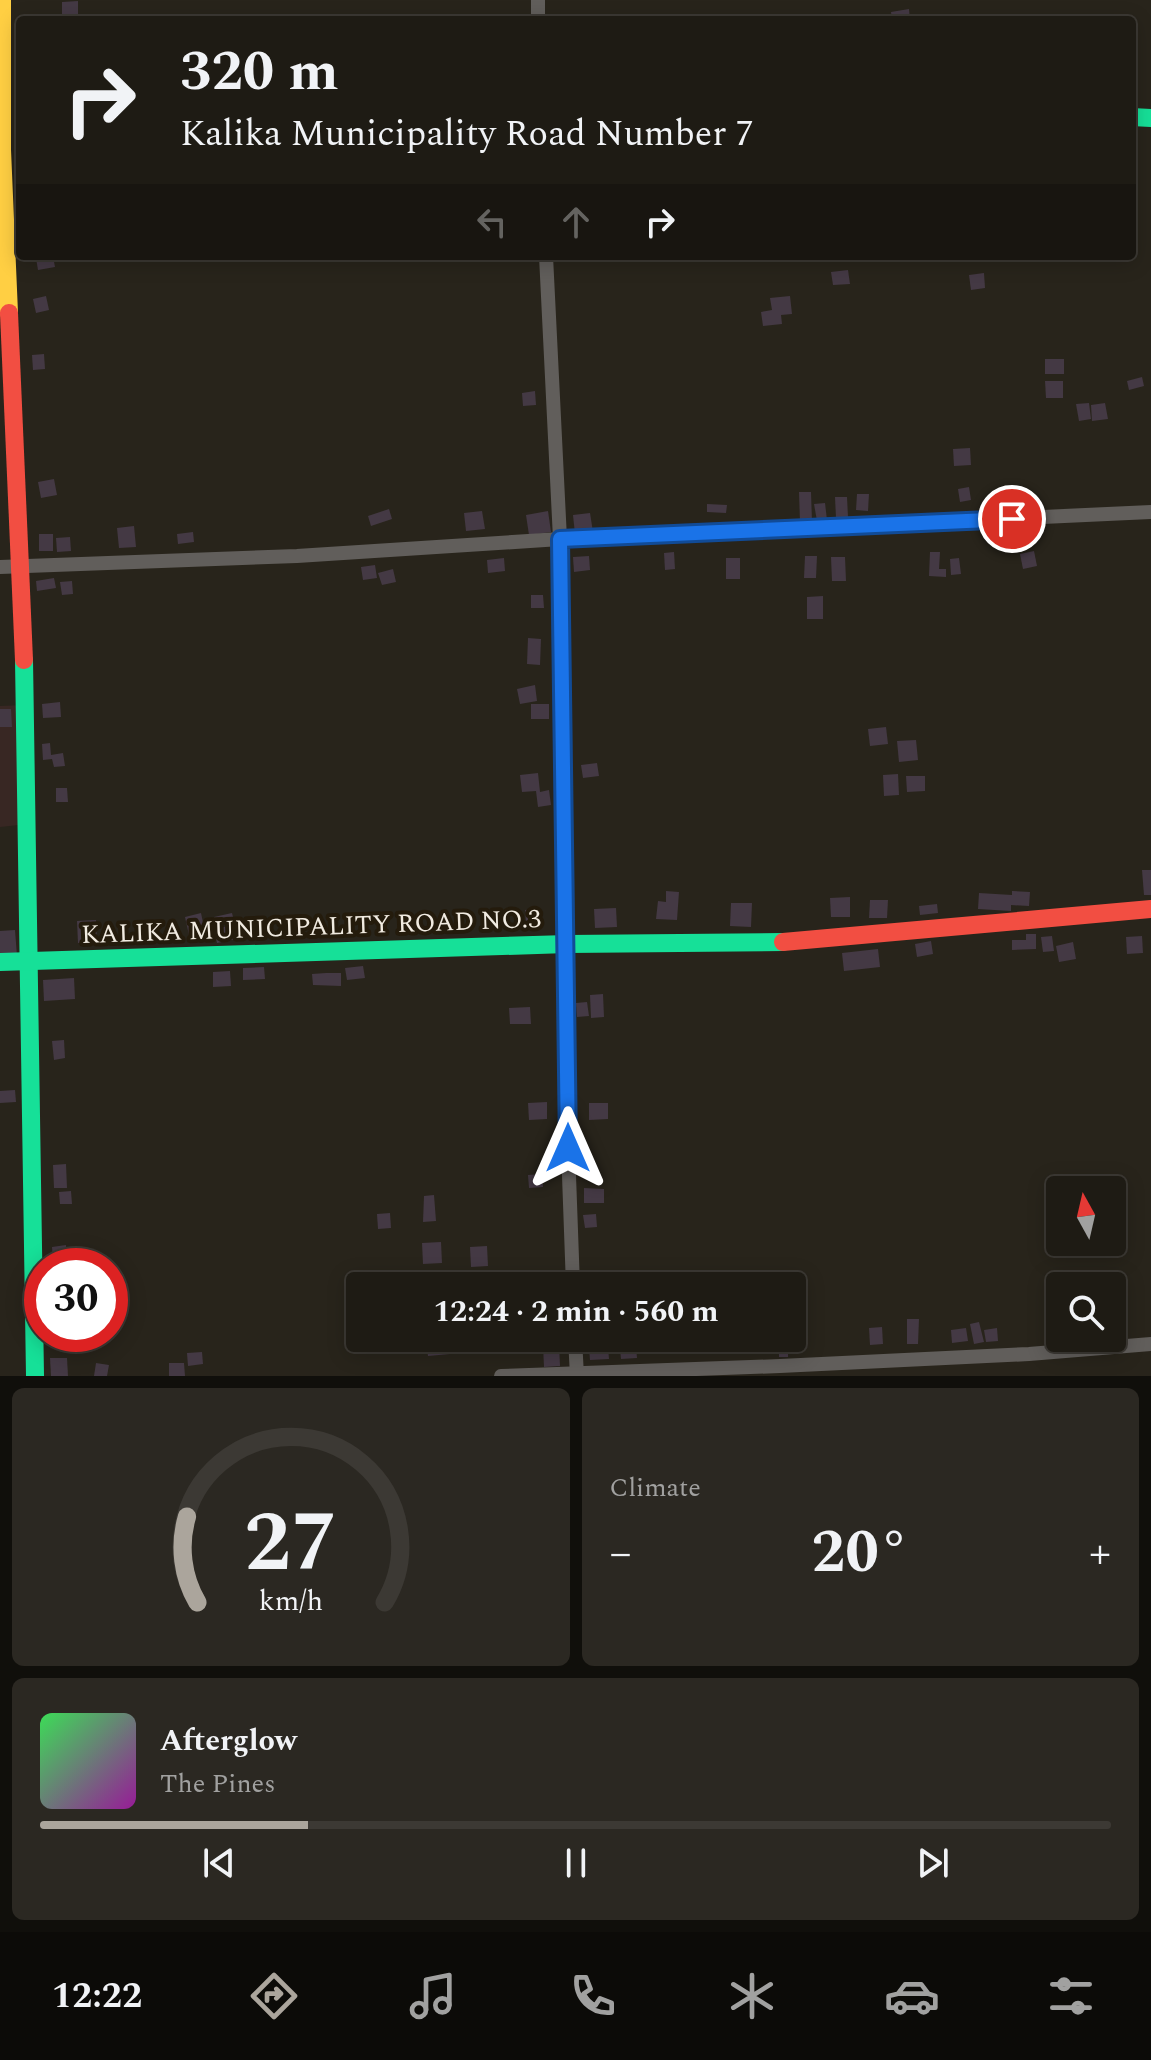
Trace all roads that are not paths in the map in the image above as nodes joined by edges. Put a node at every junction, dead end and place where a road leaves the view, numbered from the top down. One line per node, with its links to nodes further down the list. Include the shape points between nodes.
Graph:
1 (2, 0): 2 (street)
2 (7, 150): 6 (street)
3 (546, 260): 5 (street)
4 (1151, 512): 5 (street)
5 (560, 539): 6 (street); 9 (street)
6 (21, 566): 7 (street); 10 (street)
7 (0, 567)
8 (1151, 909): 9 (street, KALIKA MUNICIPALITY ROAD NO.3, via 779,942)
9 (567, 944): 10 (street, KALIKA MUNICIPALITY ROAD NO.3); 12 (street)
10 (30, 961): 11 (street, KALIKA MUNICIPALITY ROAD NO.3); 16 (street)
11 (0, 962)
12 (572, 1272)
13 (1151, 1344): 15 (street)
14 (576, 1352): 15 (street)
15 (577, 1375): 17 (street)
16 (35, 1376)
17 (501, 1376)

